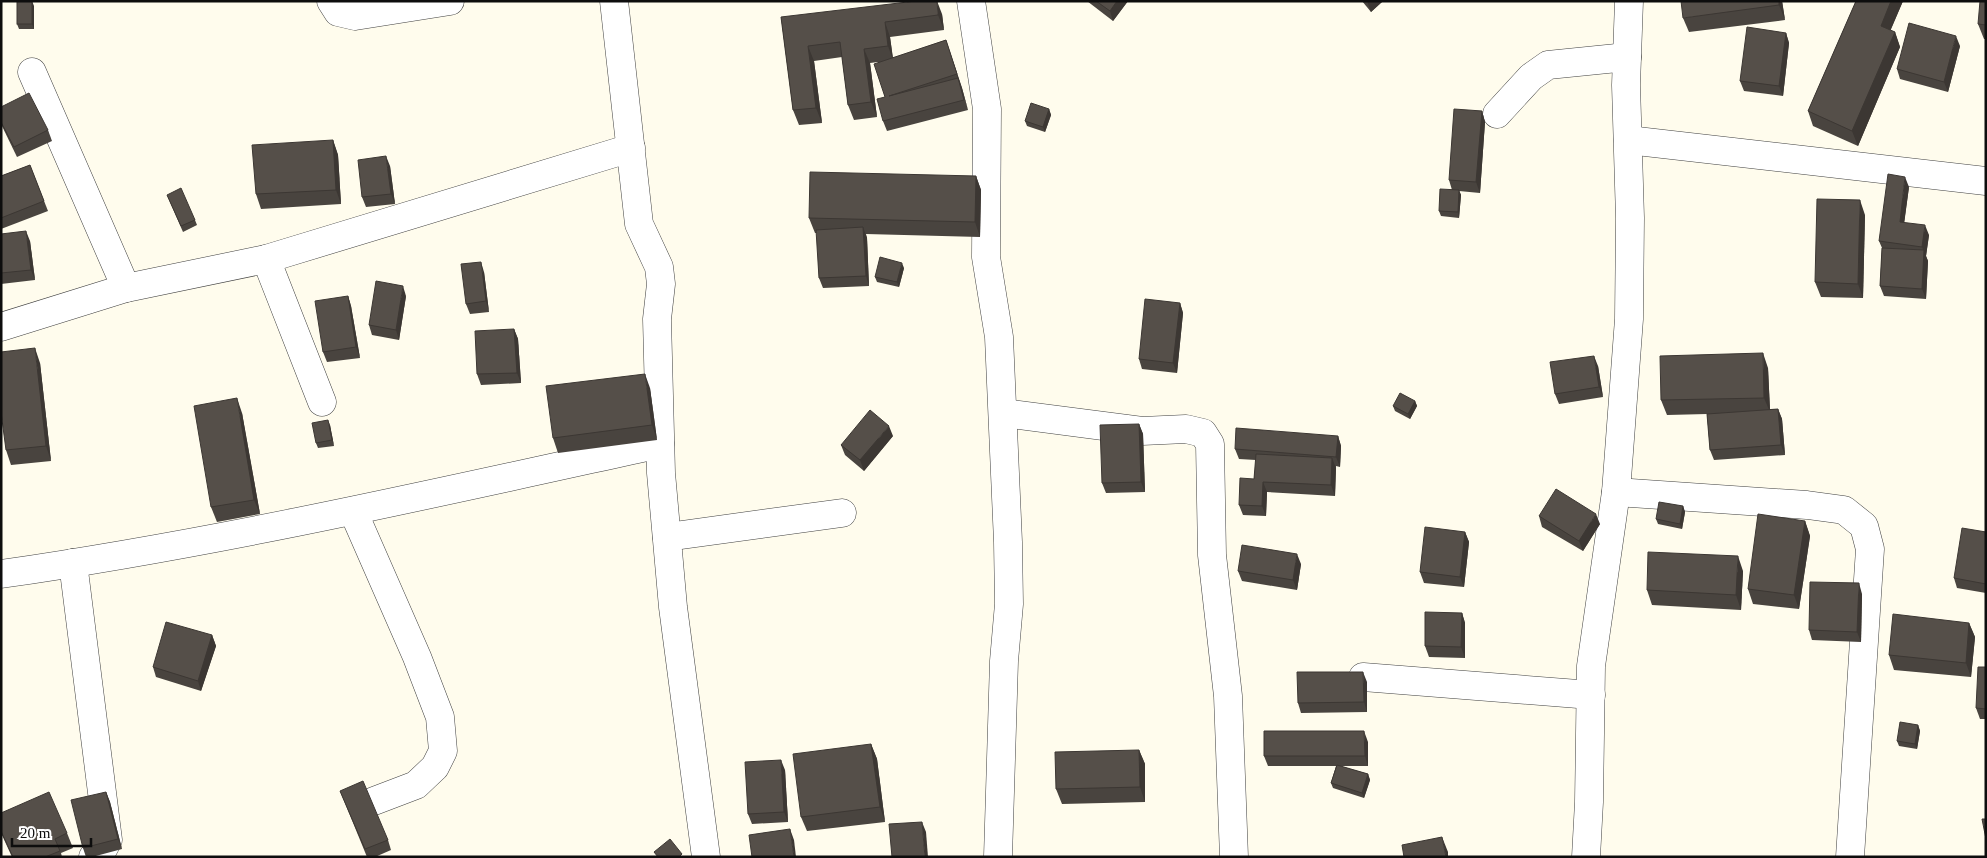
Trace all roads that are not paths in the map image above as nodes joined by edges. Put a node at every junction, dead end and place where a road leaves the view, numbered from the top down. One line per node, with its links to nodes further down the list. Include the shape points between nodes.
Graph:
1 (331, 1): 2 (street, via 338,12 355,16)
2 (450, 1)
3 (614, 1): 10 (street)
4 (971, 1): 16 (street, via 987,109 986,257 999,337)
5 (1629, 1): 6 (street)
6 (1627, 57): 8 (street, via 1548,65 1531,77); 9 (street)
7 (32, 72): 13 (street)
8 (1497, 114)
9 (1628, 140): 11 (street); 18 (street, via 1629,319)
10 (631, 148): 12 (street); 17 (street, via 639,224 659,267 661,284 657,319)
11 (1986, 181)
12 (266, 258): 13 (street); 15 (street)
13 (126, 288): 14 (street)
14 (1, 327)
15 (322, 402)
16 (1004, 413): 29 (street, via 1009,604 1004,661); 30 (street, via 1142,431 1186,429 1203,433 1210,444 1212,555 1228,696)
17 (660, 444): 19 (street); 21 (street)
18 (1616, 492): 25 (street, via 1591,666); 32 (street, via 1844,510 1864,526 1870,548)
19 (353, 511): 22 (street); 26 (street, via 440,717 443,751 435,767 416,785)
20 (842, 513): 21 (street)
21 (667, 538): 28 (street)
22 (73, 563): 23 (street); 27 (street, via 108,840 101,853)
23 (1, 574)
24 (1363, 677): 25 (street)
25 (1591, 695): 31 (street)
26 (374, 801)
27 (93, 857)
28 (706, 857)
29 (998, 857)
30 (1234, 857)
31 (1586, 857)
32 (1850, 857)

